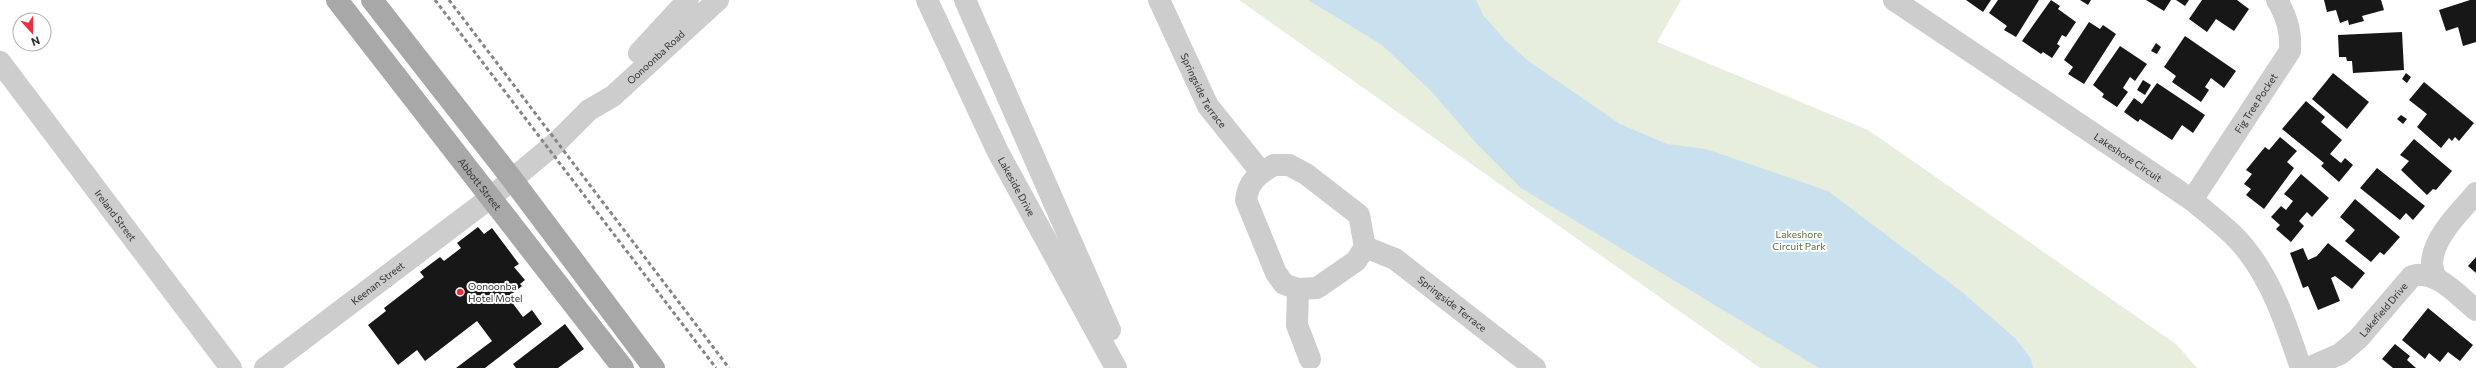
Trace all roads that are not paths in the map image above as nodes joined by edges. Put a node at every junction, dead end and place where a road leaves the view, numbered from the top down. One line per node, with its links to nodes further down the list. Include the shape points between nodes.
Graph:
1 (338, 0): 17 (main road, Abbott Street)
2 (372, 0): 15 (main road)
3 (688, 0): 13 (street, Oonoonba Road, via 654,38 601,89)
4 (718, 0): 13 (street, Oonoonba Road, via 613,96)
5 (915, 0): 11 (street)
6 (927, 0): 11 (street, Lakeside Drive)
7 (965, 0): 29 (street)
8 (1159, 0): 14 (street, Springside Terrace, via 1208,106)
9 (1894, 0): 18 (street, Lakeshore Circuit)
10 (2277, 0): 18 (street, Fig Tree Pocket, via 2291,33 2290,50)
11 (952, 58): 28 (street, Lakeside Drive, via 998,152)
12 (0, 62): 24 (street, Ireland Street)
13 (589, 110): 15 (street, Oonoonba Road, via 557,142)
14 (1260, 172): 19 (street, via 1274,165 1289,165 1306,174 1359,215); 21 (street, via 1247,190 1246,200 1276,273 1284,284)
15 (512, 180): 17 (street, Oonoonba Road); 27 (main road)
16 (2476, 193): 20 (street, via 2443,233 2432,263)
17 (490, 198): 25 (street, Keenan Street); 26 (main road, Abbott Street)
18 (2192, 200): 31 (street, Lakeshore Circuit, via 2221,224 2251,257 2269,285)
19 (1365, 247): 21 (street, via 1356,261 1317,288); 30 (street, Springside Terrace, via 1395,259)
20 (2435, 277): 22 (street); 32 (street, Lakefield Drive, via 2420,274 2406,280 2358,339 2340,354)
21 (1298, 289): 23 (street, via 1297,325)
22 (2476, 310)
23 (1310, 359)
24 (232, 368)
25 (265, 368)
26 (623, 368)
27 (654, 368)
28 (1116, 368)
29 (1127, 368)
30 (1535, 368)
31 (2301, 368)
32 (2308, 368)

